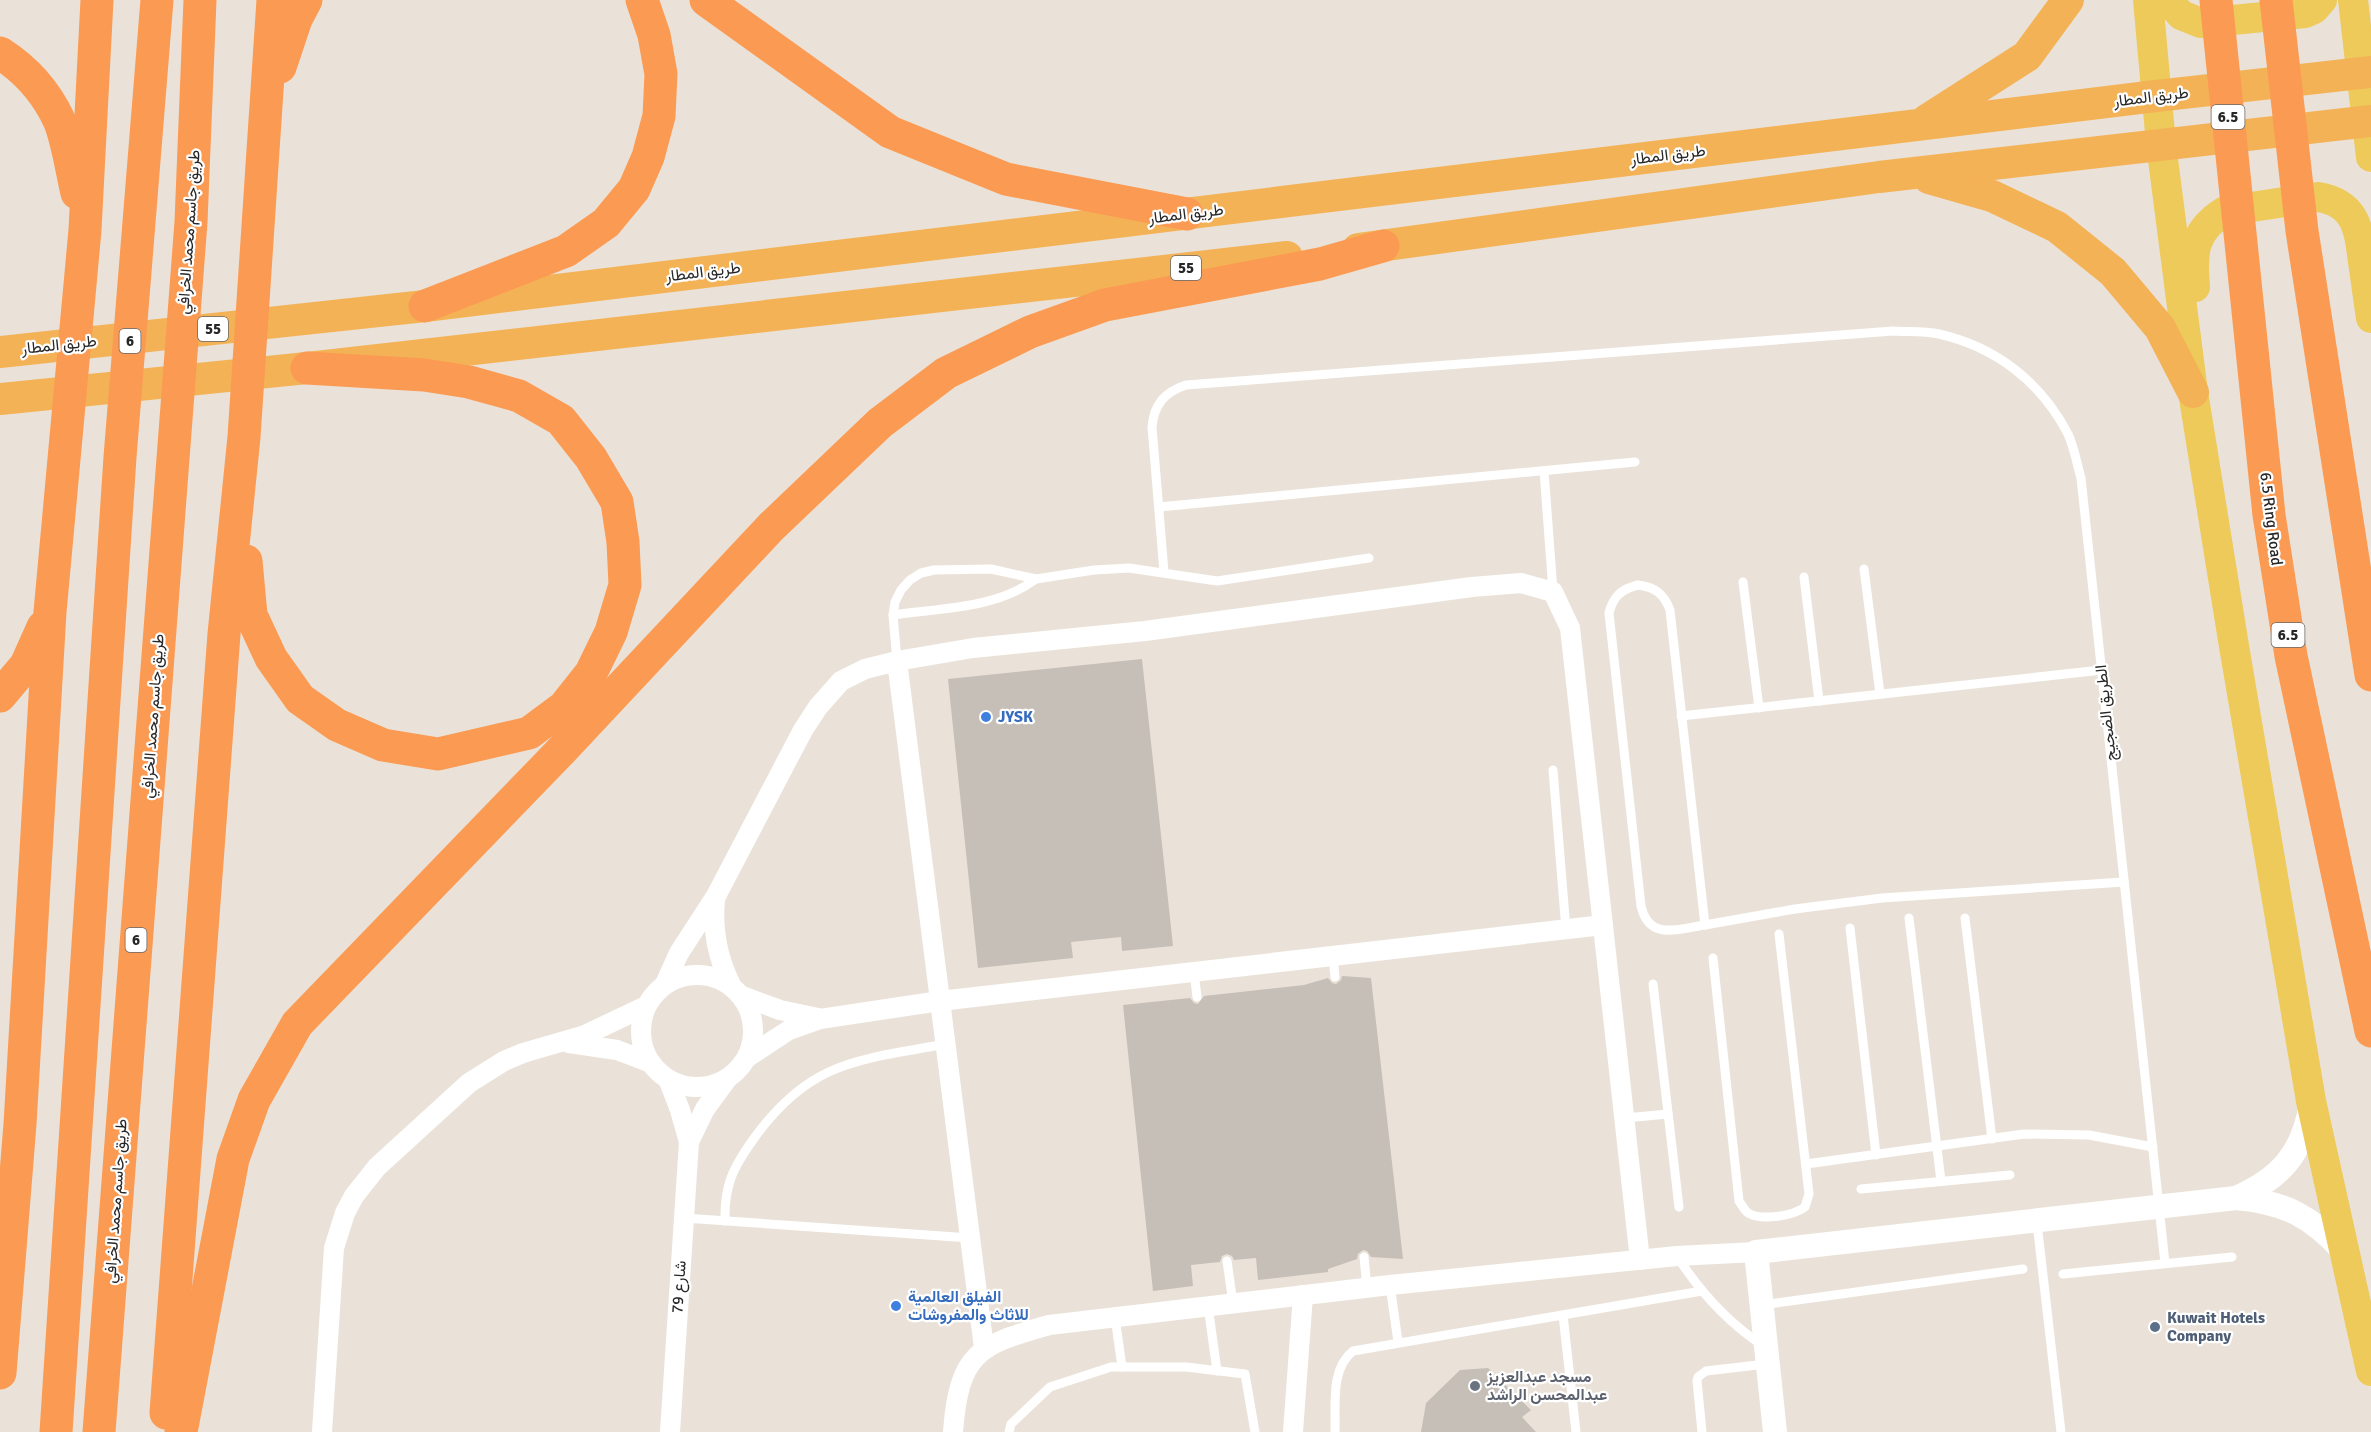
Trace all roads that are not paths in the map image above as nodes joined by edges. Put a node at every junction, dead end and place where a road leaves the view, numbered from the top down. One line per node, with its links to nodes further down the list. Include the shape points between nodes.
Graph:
1 (97, 0): 25 (highway)
2 (157, 0): 128 (highway, 6, via 120,457)
3 (200, 0): 129 (highway, طريق جاسم محمد الخرافي / 6, via 191,222)
4 (273, 0): 18 (highway)
5 (306, 0): 18 (highway)
6 (642, 0): 27 (highway, via 661,74 659,116 634,189 606,223 566,251)
7 (706, 0): 24 (highway, via 890,132 1006,179)
8 (2068, 0): 20 (highway, via 2027,56)
9 (2148, 0): 17 (main road)
10 (2168, 0): 13 (main road, via 2181,15 2201,23 2305,13)
11 (2216, 0): 76 (highway, 6.5 Ring Road / 6.5, via 2269,515 2291,656)
12 (2276, 0): 49 (highway, via 2302,231)
13 (2322, 0)
14 (2353, 0): 16 (main road)
15 (0, 53): 25 (highway, via 16,63 42,91 60,121)
16 (2366, 73): 17 (highway, طريق المطار / 55); 19 (main road)
17 (2156, 96): 20 (highway, طريق المطار / 55); 21 (main road)
18 (265, 114): 35 (highway)
19 (2369, 121): 21 (highway, 55); 22 (main road)
20 (1920, 124): 24 (highway, طريق المطار / 55)
21 (2161, 144): 23 (highway, 55); 31 (main road)
22 (2371, 157)
23 (1914, 174): 26 (highway, 55); 31 (highway, via 1992,196 2057,227 2114,272 2160,328)
24 (1187, 214): 27 (highway, طريق المطار / 55)
25 (85, 234): 45 (highway)
26 (1383, 246): 30 (highway, 55); 131 (highway, via 1320,264 1105,305 1030,332 946,372 880,423 771,527 297,1024 254,1100 233,1159)
27 (425, 306): 29 (highway, طريق المطار / 55)
28 (2371, 318): 37 (main road, via 2358,229 2350,213 2335,201 2318,197 2224,212 2204,228 2193,254 2193,267)
29 (0, 352)
30 (307, 368): 32 (highway, 55); 35 (highway, via 424,375 469,382 519,396 561,420 591,458 617,502 623,542 625,585 611,632 591,673 564,707 529,733 438,754 383,745 337,725 300,699 271,658 251,615)
31 (2193, 392): 37 (main road)
32 (0, 399)
33 (1635, 462): 34 (lane)
34 (1544, 471): 36 (lane); 44 (lane)
35 (239, 485): 130 (highway, via 224,634)
36 (1159, 507): 40 (lane, الطريق الضجيج); 48 (lane, الطريق الضجيج, via 1153,415 1165,395 1186,385 1893,332 1937,333 1978,345 2016,368 2046,399 2069,436 2081,478)
37 (2213, 515): 83 (main road)
38 (1369, 558): 40 (lane, via 1232,580 1203,580)
39 (1864, 570): 50 (lane)
40 (1164, 572): 42 (lane, via 1111,568)
41 (1804, 577): 52 (lane)
42 (1036, 579): 46 (lane, via 1001,598); 46 (lane, via 991,569 921,573 901,590)
43 (1743, 582): 53 (lane)
44 (1553, 592): 47 (street, via 1521,583 1472,587 1145,631 973,648); 61 (street, via 1570,627)
45 (50, 612): 51 (highway, via 26,664); 127 (highway, via 20,1124)
46 (892, 615): 47 (lane)
47 (897, 662): 57 (street, via 865,669 842,681 818,707); 73 (street)
48 (2102, 670): 50 (lane); 56 (lane, الطريق الضجيج)
49 (2371, 675)
50 (1880, 694): 52 (lane)
51 (0, 696)
52 (1819, 701): 53 (lane)
53 (1760, 708): 54 (lane)
54 (1681, 716): 60 (lane); 60 (lane, via 1666,600 1649,586 1627,587 1618,594 1609,613 1641,906 1648,922 1664,931)
55 (1552, 770): 63 (lane)
56 (2124, 882): 60 (lane, via 1882,898); 89 (lane, الطريق الضجيج)
57 (716, 896): 69 (street, via 679,953); 71 (street, via 716,942 723,968)
58 (1909, 918): 88 (lane)
59 (1965, 918): 86 (lane)
60 (1705, 925)
61 (1603, 926): 63 (street); 85 (street)
62 (1850, 928): 90 (lane)
63 (1566, 930): 65 (street)
64 (1779, 934): 91 (lane)
65 (1333, 956): 67 (street); 68 (lane)
66 (1713, 958): 91 (lane, via 1738,1193 1743,1208 1756,1216 1800,1211 1808,1200)
67 (1194, 972): 72 (lane); 73 (street)
68 (1335, 976)
69 (665, 984): 71 (street, via 678,977 706,974); 74 (street)
70 (1653, 984): 84 (lane)
71 (737, 990): 75 (street, via 780,1010); 79 (street, via 753,1019)
72 (1197, 997)
73 (940, 1001): 75 (street); 78 (street)
74 (646, 1006): 77 (street); 80 (street, via 641,1035)
75 (820, 1018): 79 (street, via 789,1030)
76 (2371, 1031)
77 (564, 1043): 80 (street, via 617,1050); 132 (street, via 504,1061 469,1083 377,1167 354,1196 334,1248)
78 (946, 1044): 99 (lane, via 838,1066 797,1090 779,1106 738,1160 727,1189); 101 (street)
79 (748, 1057): 82 (street)
80 (651, 1063): 81 (street)
81 (668, 1079): 82 (street, via 698,1088); 87 (street, شارع 79)
82 (727, 1079): 87 (street, شارع 79)
83 (2311, 1101): 95 (street, via 2307,1127 2286,1165 2260,1188); 102 (main road)
84 (1668, 1114): 85 (lane); 96 (lane)
85 (1625, 1118): 107 (street)
86 (1992, 1139): 88 (lane); 89 (lane, via 2057,1133 2121,1139)
87 (688, 1142): 98 (street, شارع 79)
88 (1936, 1146): 90 (lane); 93 (lane)
89 (2153, 1147): 97 (lane, الطريق الضجيج)
90 (1876, 1155): 91 (lane)
91 (1806, 1164)
92 (2010, 1175): 93 (lane)
93 (1941, 1181): 94 (lane)
94 (1861, 1188)
95 (2236, 1198): 97 (street); 102 (street, via 2261,1200 2300,1214)
96 (1679, 1207)
97 (2159, 1207): 100 (street); 109 (lane, الطريق الضجيج)
98 (684, 1218): 99 (lane); 133 (street, شارع 79)
99 (725, 1221): 101 (lane)
100 (2037, 1221): 103 (street); 142 (lane)
101 (970, 1238): 122 (street)
102 (2343, 1251): 126 (main road)
103 (1756, 1252): 104 (street); 117 (street)
104 (1677, 1256): 107 (street); 114 (lane)
105 (1364, 1257): 113 (lane)
106 (2232, 1257): 109 (lane)
107 (1640, 1260): 112 (street)
108 (1227, 1261): 116 (lane)
109 (2165, 1263): 111 (lane)
110 (2024, 1269): 117 (lane)
111 (2062, 1274)
112 (1390, 1285): 113 (street); 121 (lane)
113 (1367, 1288): 115 (street)
114 (1702, 1292): 119 (lane); 123 (lane)
115 (1303, 1295): 116 (street); 137 (street)
116 (1233, 1303): 118 (street)
117 (1762, 1305): 123 (street)
118 (1208, 1306): 120 (street); 125 (lane)
119 (1563, 1315): 121 (lane); 139 (lane)
120 (1115, 1317): 122 (street, via 1050,1325 1008,1336); 124 (lane)
121 (1398, 1342): 138 (lane, via 1353,1351 1341,1363)
122 (984, 1348): 134 (street, via 970,1363 961,1382)
123 (1768, 1356): 140 (lane, via 1702,1373 1697,1381); 141 (street)
124 (1122, 1367): 125 (lane); 135 (lane, via 1111,1367 1050,1388 1011,1424)
125 (1217, 1371): 136 (lane, via 1245,1374)
126 (2371, 1371)
127 (0, 1373)
128 (56, 1432)
129 (99, 1432)
130 (164, 1432)
131 (181, 1432)
132 (322, 1432)
133 (670, 1432)
134 (953, 1432)
135 (1009, 1432)
136 (1255, 1432)
137 (1293, 1432)
138 (1335, 1432)
139 (1576, 1432)
140 (1702, 1432)
141 (1775, 1432)
142 (2061, 1432)

